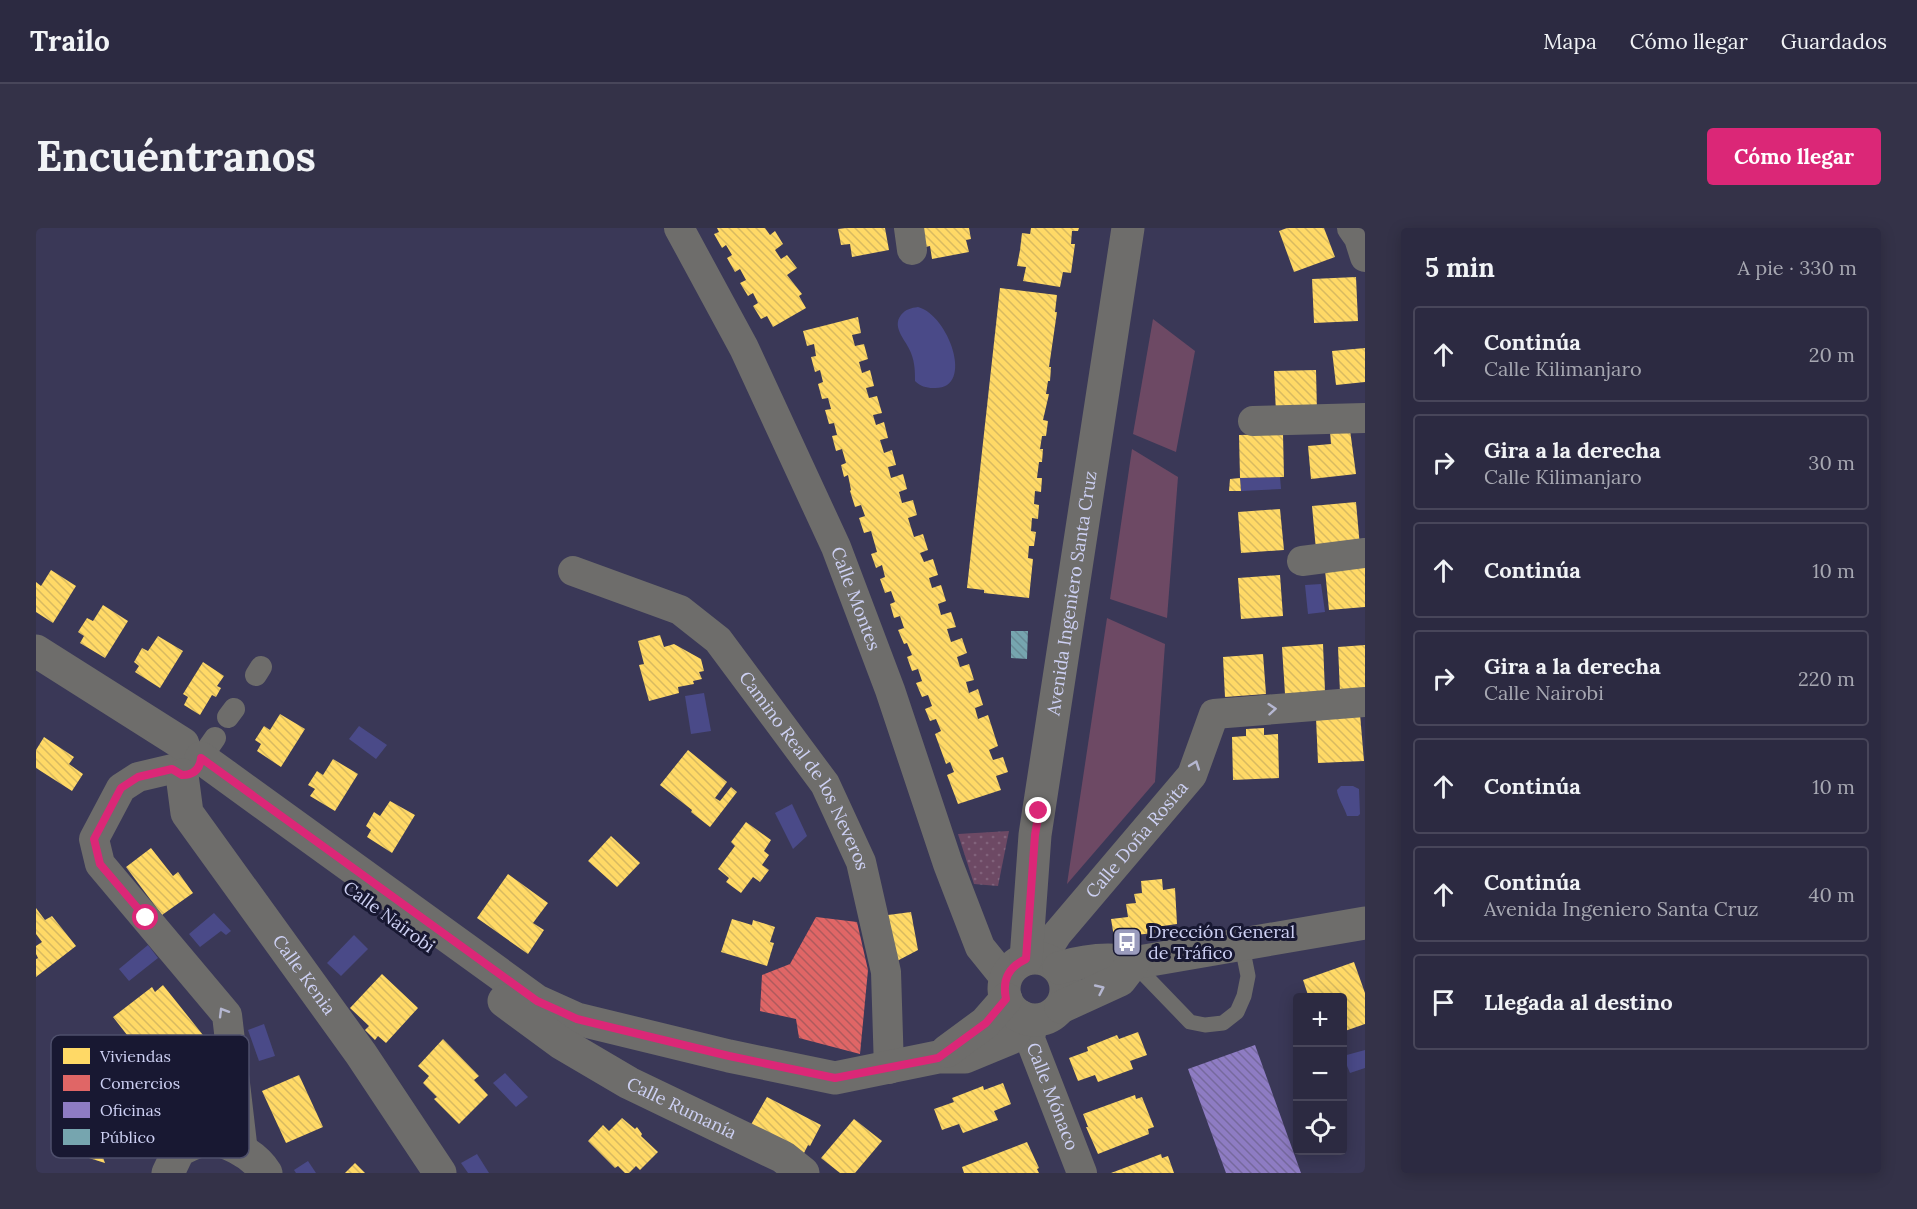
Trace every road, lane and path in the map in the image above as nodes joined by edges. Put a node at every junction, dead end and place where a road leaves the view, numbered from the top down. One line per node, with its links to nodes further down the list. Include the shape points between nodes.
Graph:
1 (679, 228): 17 (street, Calle Montes, via 744,348 836,547 980,947)
2 (1128, 228): 17 (street, Avenida Ingeniero Santa Cruz, via 1035,835)
3 (1352, 228): 4 (street)
4 (1365, 257)
5 (1365, 418): 6 (street)
6 (1253, 421)
7 (1365, 553): 8 (street)
8 (1302, 561)
9 (573, 572): 20 (street, Camino Real de los Neveros, via 680,610 718,640 825,784 861,862 886,972)
10 (36, 651): 13 (street, Calle Nairobi)
11 (36, 672): 13 (street, Calle Nairobi)
12 (1365, 702): 17 (street, Calle Doña Rosita, one-way to 12, via 1057,934 1192,775 1214,714)
13 (224, 717): 18 (street, Calle Nairobi); 19 (street, one-way to 13, via 227,1015 100,864 94,839 121,788); 25 (street, Calle Kenia, via 187,813 361,1054)
14 (1365, 923): 15 (street)
15 (1242, 946): 16 (street); 16 (lane, via 1248,976 1244,996 1237,1012 1223,1023 1190,1022)
16 (1133, 963): 17 (street, via 1120,980)
17 (1032, 988): 20 (street, Calle Nairobi, via 938,1058); 27 (street, Calle Mónaco, via 1030,1039)
18 (569, 1031): 20 (street, Calle Nairobi, via 729,1056 835,1078); 26 (street, Calle Rumanía, via 629,1083 783,1156)
19 (231, 1035)
20 (889, 1069)
21 (249, 1136): 23 (street, one-way to 21)
22 (175, 1158): 24 (street)
23 (254, 1163)
24 (168, 1173)
25 (440, 1173)
26 (803, 1173)
27 (1082, 1173)

